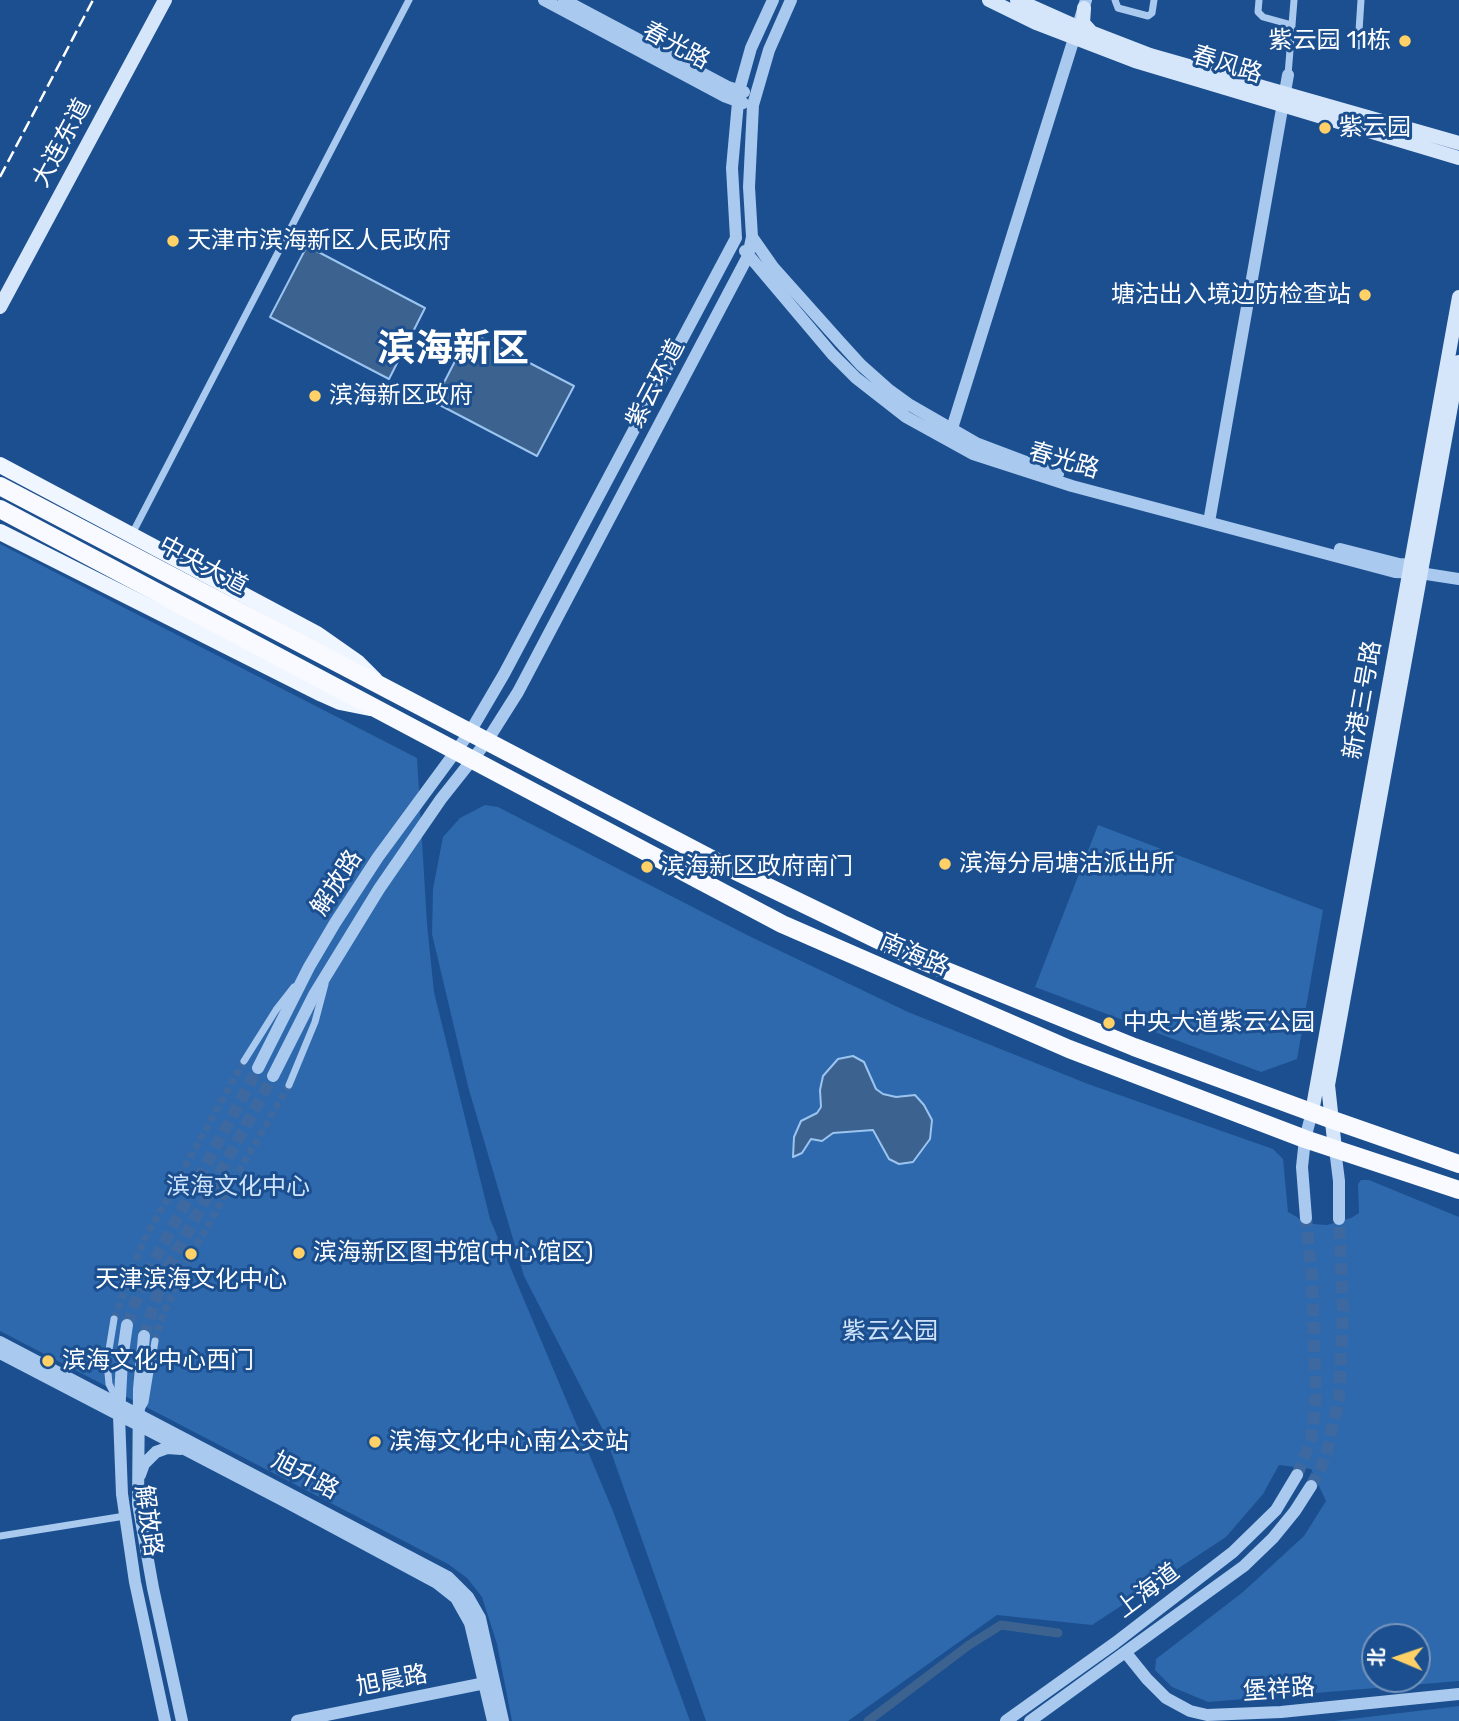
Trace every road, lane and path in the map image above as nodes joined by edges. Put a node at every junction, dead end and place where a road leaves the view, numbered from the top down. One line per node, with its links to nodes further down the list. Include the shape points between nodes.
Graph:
1 (154, 0): 28 (main road, 大连东道)
2 (165, 0): 30 (main road, 大连东道)
3 (408, 0): 38 (street)
4 (544, 0): 21 (street, 春光路)
5 (564, 0): 21 (street, 春光路)
6 (774, 0): 21 (street, via 751,48)
7 (791, 0): 22 (street, 紫云环道)
8 (989, 0): 17 (main road, 春风路)
9 (1017, 0): 17 (main road, 春风路)
10 (1115, 0): 11 (street, via 1118,8 1147,16)
11 (1154, 0)
12 (1259, 0): 16 (street, via 1258,12 1263,17)
13 (1294, 0): 16 (street)
14 (1361, 0): 19 (street)
15 (1081, 3): 17 (street); 18 (main road, via 1083,23)
16 (1292, 25): 20 (street)
17 (1074, 30): 18 (main road, 春风路); 32 (street)
18 (1092, 39): 23 (main road, 春风路)
19 (1358, 46)
20 (1289, 75): 23 (street)
21 (738, 96): 22 (street, 春光路); 26 (street, via 732,168)
22 (754, 100): 25 (street, 紫云环道, via 749,187)
23 (1285, 100): 24 (main road, 春风路); 36 (street)
24 (1459, 154)
25 (752, 237): 27 (street, 紫云环道); 32 (street, 春光路, via 861,365)
26 (736, 238): 27 (street, 春光路); 44 (street, 紫云环道)
27 (748, 256): 32 (street, 春光路, via 856,378 894,410); 45 (street, 紫云环道, via 530,670)
28 (0, 288)
29 (1459, 297): 39 (main road, 新港三号路)
30 (0, 307)
31 (1459, 362): 39 (main road, 新港三号路)
32 (946, 434): 36 (street, 春光路, via 973,454 1033,475)
33 (0, 466): 38 (main road)
34 (0, 486): 42 (highway, 中央大道)
35 (0, 509): 43 (highway, 中央大道)
36 (1210, 518): 39 (street, 春光路)
37 (0, 533): 43 (main road, via 322,694)
38 (132, 535): 42 (main road, via 317,634 357,662)
39 (1415, 569): 40 (street, 春光路); 41 (street, 春光路); 54 (main road, 新港三号路); 55 (main road, 新港三号路, via 1328,1085)
40 (1459, 572)
41 (1459, 579)
42 (384, 689): 44 (highway, 南海路)
43 (374, 709): 46 (highway, 南海路)
44 (470, 732): 45 (highway, 南海路); 46 (street, 解放路)
45 (487, 741): 47 (street, 紫云环道); 54 (highway, 南海路, via 789,899 915,958 1134,1047)
46 (456, 752): 47 (highway, 南海路); 48 (street, 解放路, via 378,857)
47 (473, 761): 49 (street, 解放路, via 409,843); 56 (highway, 南海路, via 782,924 1069,1049)
48 (309, 967): 50 (street); 51 (street, 解放路)
49 (327, 973): 52 (street, 解放路); 53 (street, via 315,1022)
50 (244, 1061)
51 (258, 1068)
52 (273, 1076)
53 (289, 1085)
54 (1312, 1112): 55 (highway, 南海路); 56 (street)
55 (1330, 1119): 57 (main road, 新港三号路); 58 (highway, 南海路)
56 (1305, 1139): 57 (highway, 南海路); 60 (street)
57 (1335, 1149): 59 (highway, 南海路); 61 (street)
58 (1459, 1164)
59 (1459, 1190)
60 (1306, 1218)
61 (1339, 1219)
62 (114, 1319): 67 (street, via 107,1373)
63 (127, 1325): 67 (street, 解放路)
64 (150, 1339): 68 (street, 解放路)
65 (0, 1342): 67 (street, 旭升路)
66 (0, 1353): 67 (street, 旭升路)
67 (119, 1410): 68 (street, 旭升路); 73 (street, 解放路)
68 (138, 1419): 69 (street, 旭升路); 71 (street, 解放路); 76 (street, 旭升路, via 449,1577 480,1618)
69 (188, 1450): 71 (street, via 167,1448 151,1455); 76 (street, 旭升路, via 438,1583 456,1598 466,1615)
70 (1297, 1475): 84 (street, 上海道, via 1276,1510 1233,1552)
71 (138, 1486): 80 (street, 解放路, via 145,1547)
72 (1311, 1486): 75 (street, 上海道, via 1257,1555)
73 (125, 1516): 74 (street); 79 (street, 解放路)
74 (0, 1536)
75 (1126, 1653): 78 (street, 堡祥路, via 1166,1698 1190,1711); 85 (street, 上海道)
76 (489, 1683): 81 (street, 旭晨路); 82 (street, 旭升路); 83 (street, 旭升路)
77 (1459, 1694): 78 (street, 堡祥路)
78 (1281, 1716)
79 (165, 1721)
80 (181, 1721)
81 (298, 1721)
82 (492, 1721)
83 (503, 1721)
84 (1006, 1721)
85 (1030, 1721)

